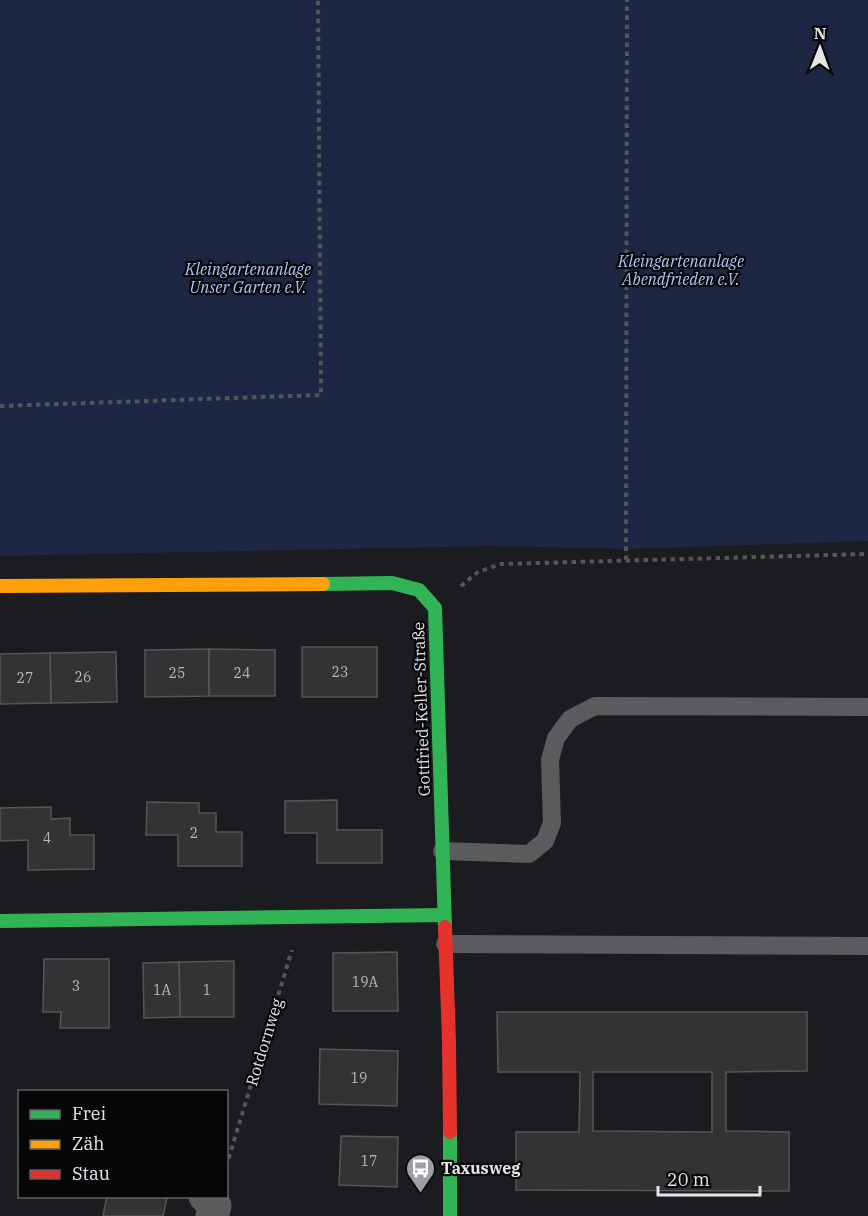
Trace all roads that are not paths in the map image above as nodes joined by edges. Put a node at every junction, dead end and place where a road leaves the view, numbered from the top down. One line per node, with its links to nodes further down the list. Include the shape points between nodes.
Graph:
1 (0, 585): 3 (street, Gottfried-Keller-Straße, via 348,582 392,583 419,590 435,608)
2 (868, 707): 3 (lane, via 595,706 570,718 556,738 550,760 552,824 545,841 529,854)
3 (442, 851): 4 (street, Gottfried-Keller-Straße)
4 (444, 915): 5 (street); 6 (street, Gottfried-Keller-Straße)
5 (0, 921)
6 (445, 944): 7 (lane); 10 (street, Gottfried-Keller-Straße)
7 (868, 946)
8 (206, 1198): 9 (street, via 215,1206)
9 (212, 1216)
10 (450, 1216)

